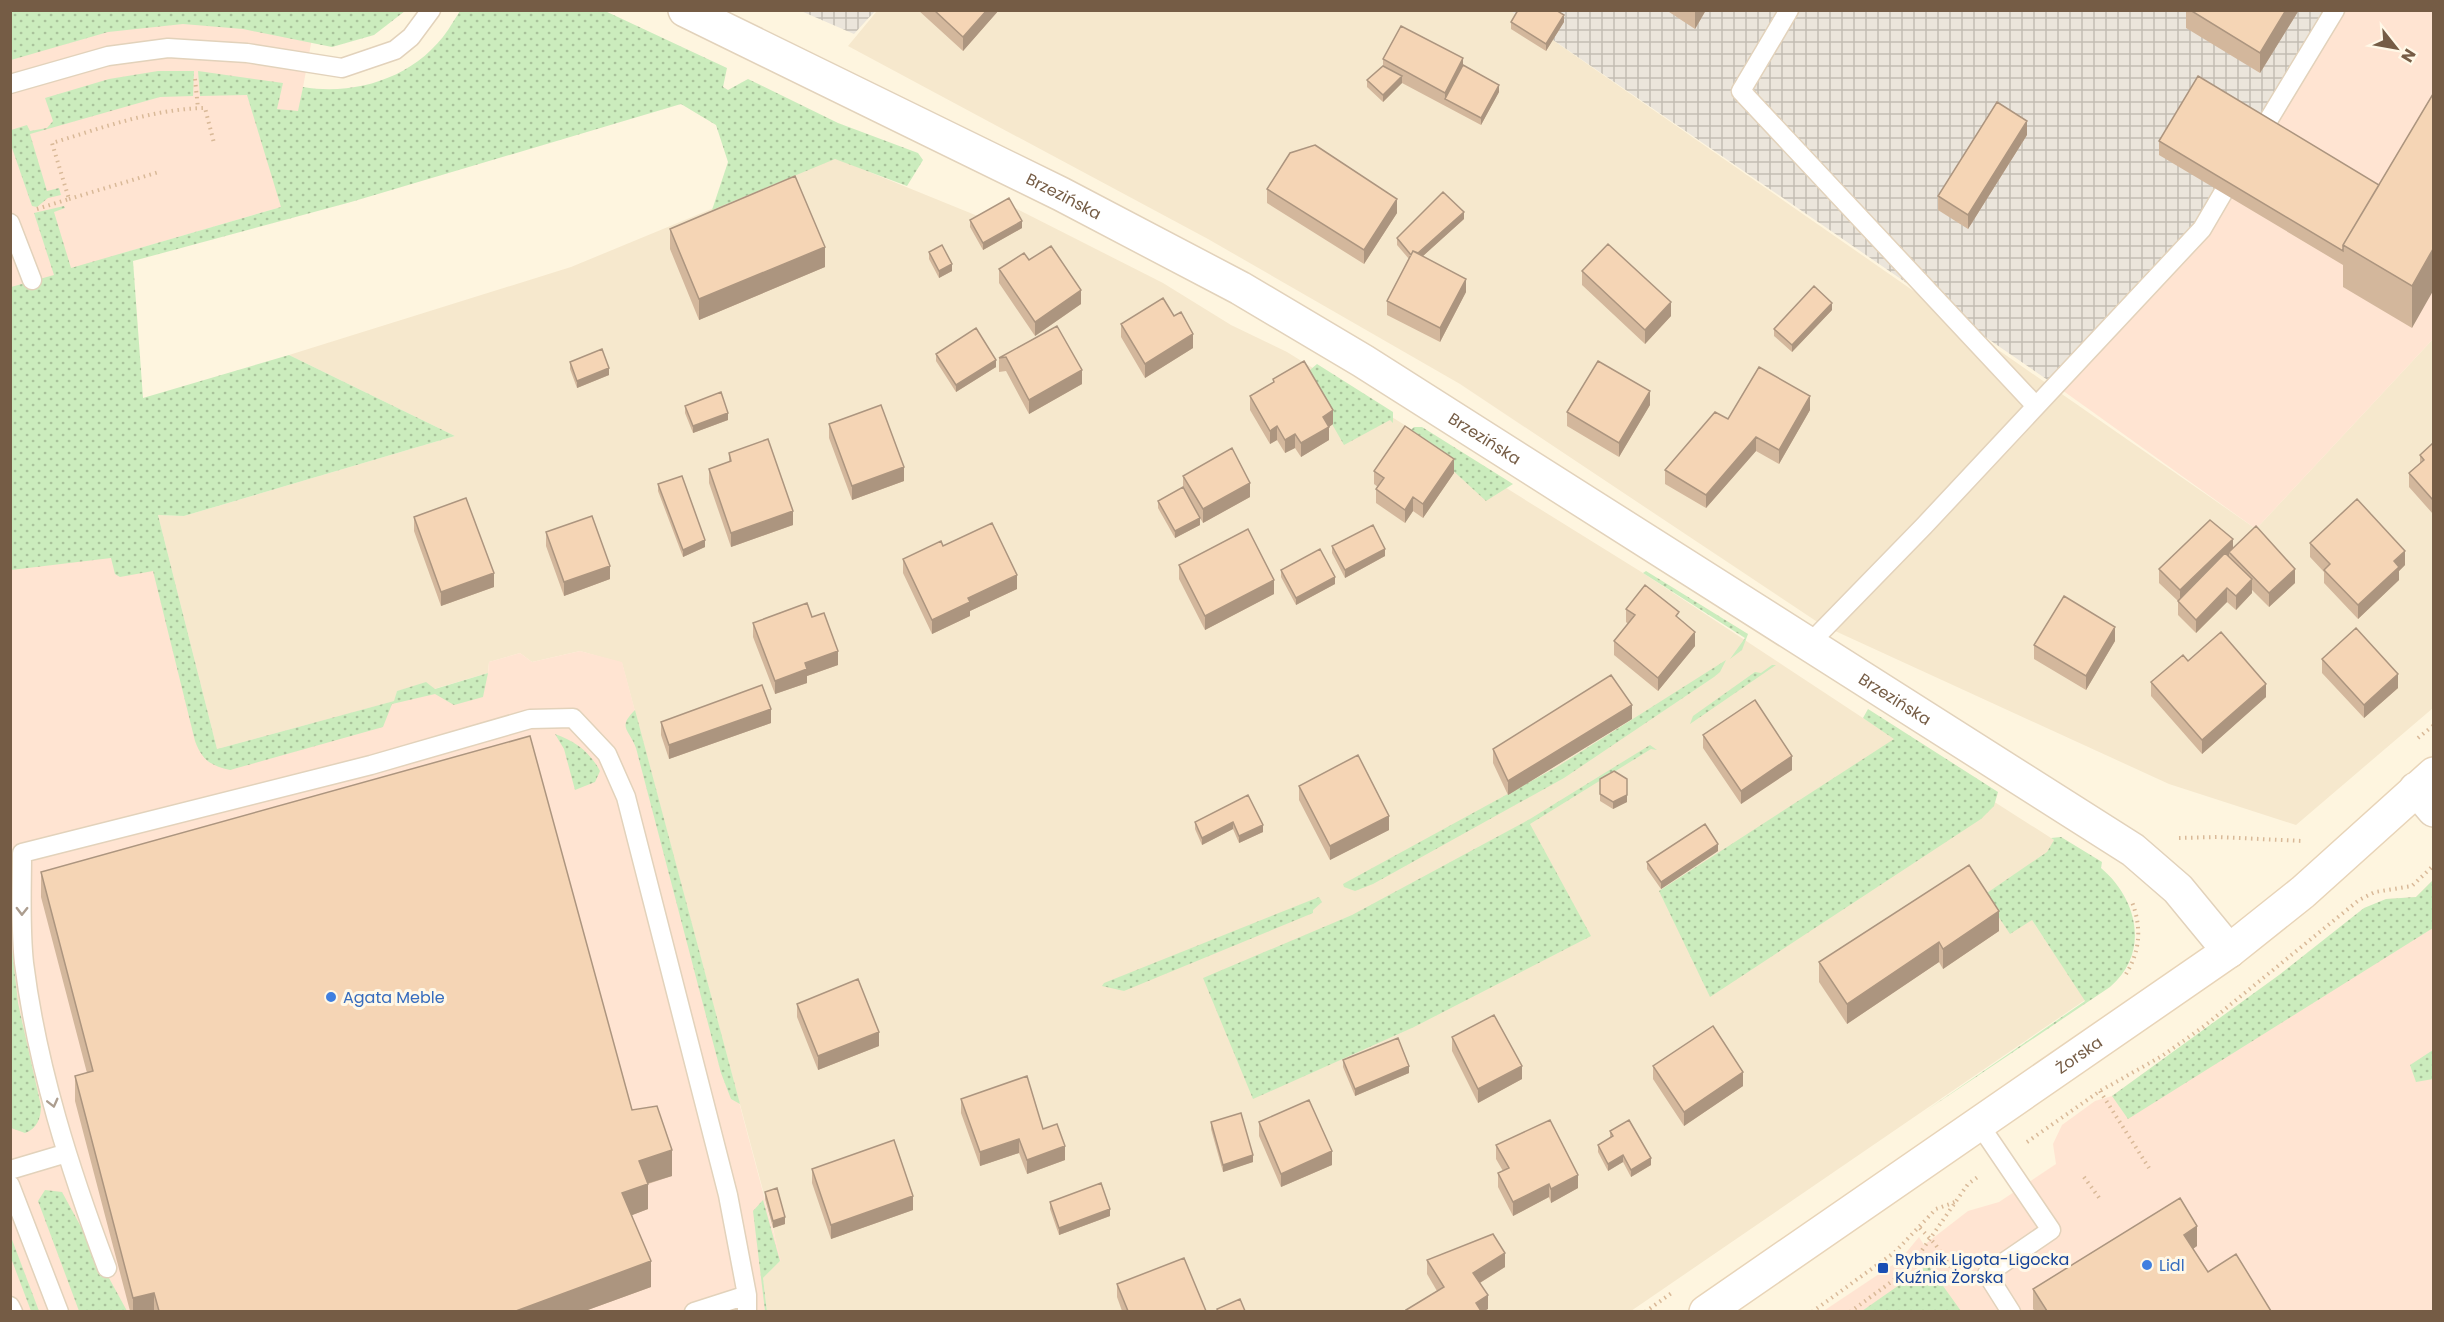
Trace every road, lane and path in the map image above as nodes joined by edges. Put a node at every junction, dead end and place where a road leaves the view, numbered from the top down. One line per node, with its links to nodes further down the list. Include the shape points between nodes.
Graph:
1 (431, 10): 5 (lane, via 411,38 395,50 342,68 248,53 168,48 108,56)
2 (685, 10): 15 (street, Brzezińska, via 1061,194 1240,288 1363,361)
3 (1789, 10): 14 (lane, via 1741,91)
4 (2335, 10): 6 (lane)
5 (10, 84)
6 (2263, 129)
7 (214, 143): 10 (path, via 205,108 163,111 52,143)
8 (159, 172): 10 (path)
9 (2223, 193): 14 (lane, via 2202,229)
10 (69, 199): 11 (path)
11 (32, 211)
12 (10, 223): 13 (lane)
13 (32, 280)
14 (2036, 406): 15 (lane)
15 (1809, 644): 23 (street, Brzezińska, via 2153,865 2194,906)
16 (2433, 725): 17 (path)
17 (2416, 740)
18 (2428, 791): 23 (street, Żorska)
19 (2171, 839): 20 (path)
20 (2304, 841)
21 (2433, 865): 25 (path, via 2412,886 2375,892 2359,900 2203,1027)
22 (2131, 897): 24 (path, via 2139,940 2136,956)
23 (2229, 951): 26 (street, Żorska)
24 (2122, 979)
25 (2100, 1091): 27 (path); 29 (path)
26 (1978, 1124): 45 (street, Żorska); 48 (lane, via 2051,1230 1987,1274)
27 (2052, 1125)
28 (67, 1153): 30 (lane); 36 (lane); 39 (lane, one-way to 28, via 728,1194 626,797 607,754 573,718 530,719 371,765 22,853 25,964 34,1022)
29 (2150, 1168)
30 (10, 1170)
31 (2084, 1177): 33 (path)
32 (10, 1185): 42 (lane)
33 (2100, 1199)
34 (1920, 1228): 35 (path); 35 (path, via 1936,1209 1955,1202); 46 (path, via 1896,1252)
35 (1931, 1238): 37 (path); 47 (path, via 1909,1269)
36 (107, 1268)
37 (1958, 1280)
38 (1681, 1287): 44 (path)
39 (747, 1303): 43 (lane)
40 (10, 1306): 41 (lane)
41 (13, 1311)
42 (59, 1311)
43 (694, 1311)
44 (1644, 1311)
45 (1706, 1311)
46 (1812, 1311)
47 (1850, 1311)
48 (2011, 1311)

